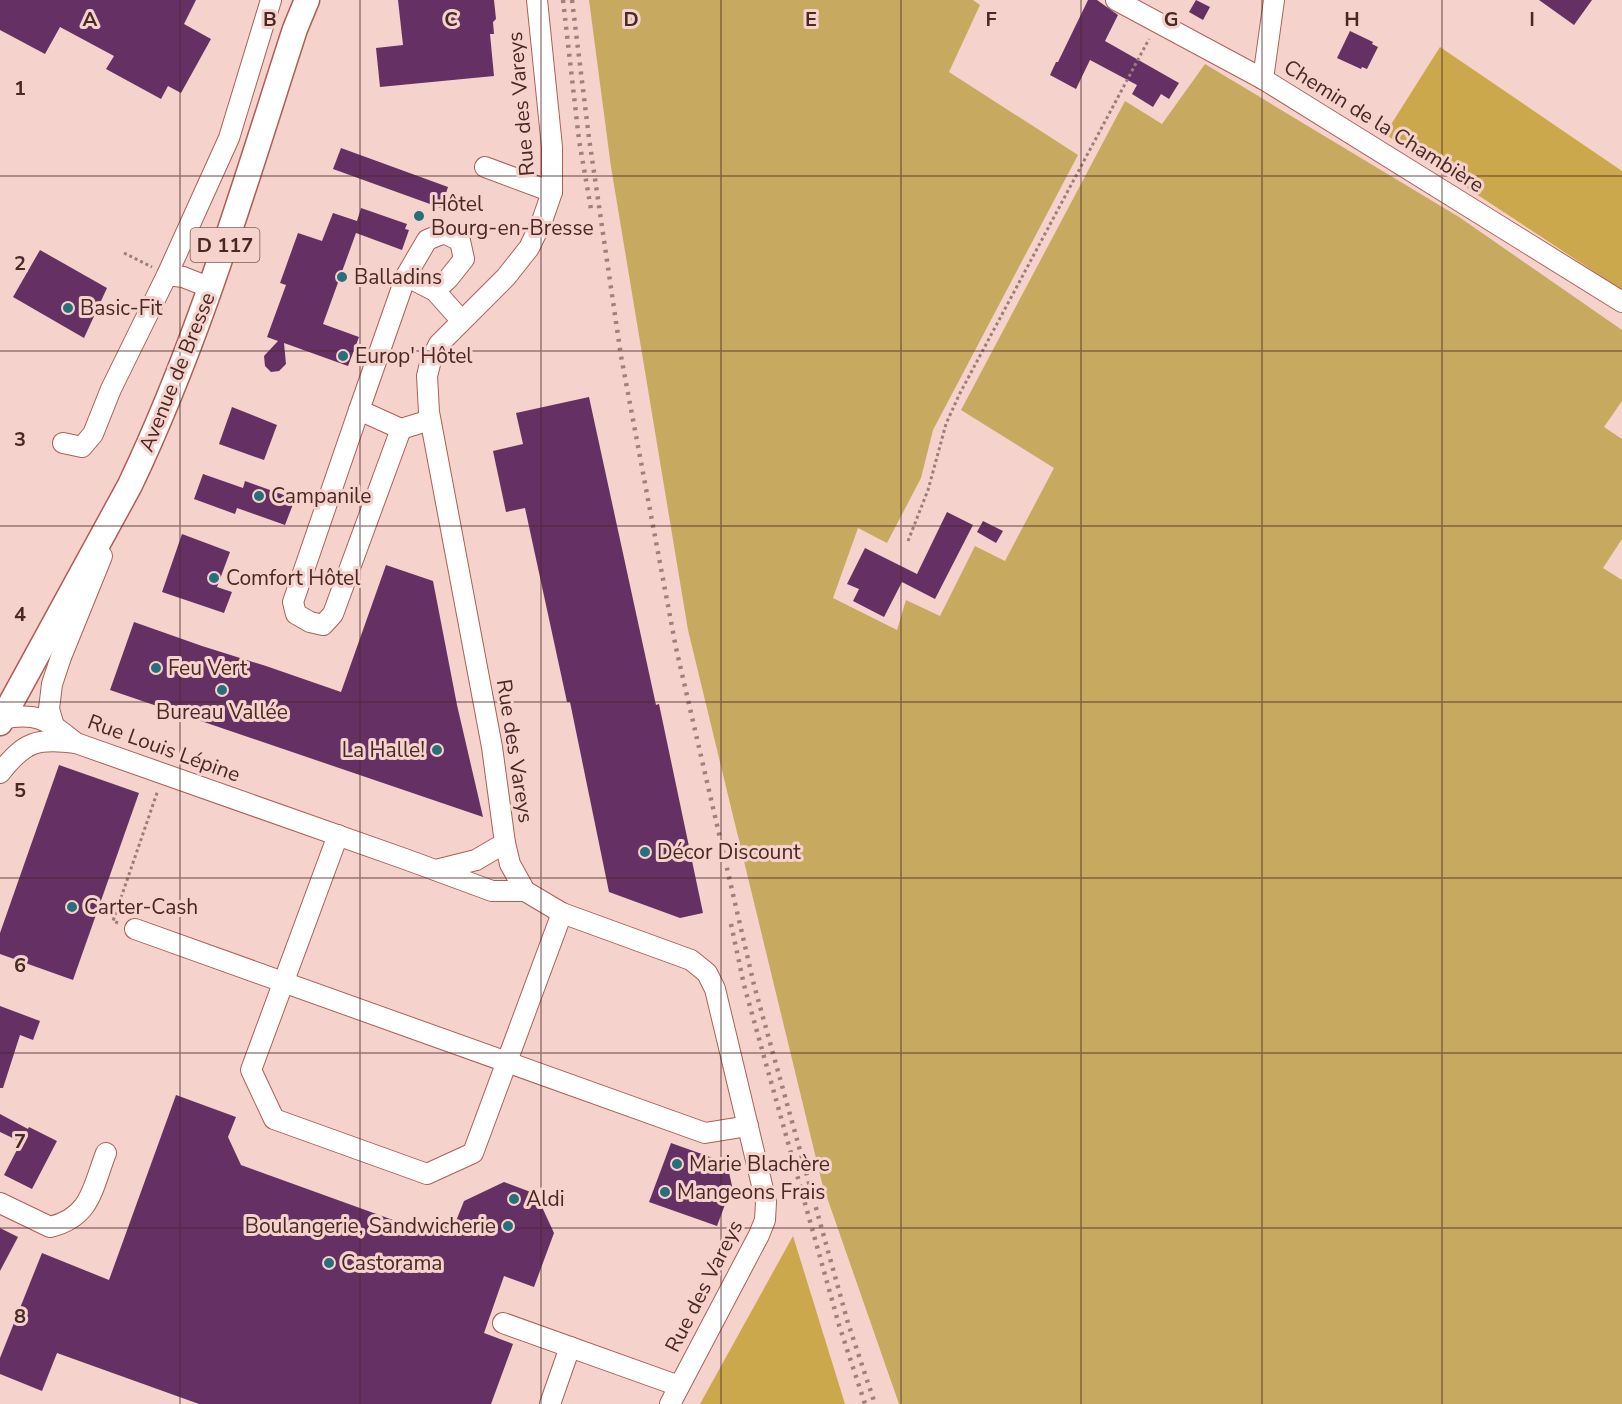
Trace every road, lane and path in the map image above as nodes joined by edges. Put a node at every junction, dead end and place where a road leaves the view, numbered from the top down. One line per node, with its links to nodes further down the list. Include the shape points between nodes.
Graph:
1 (271, 0): 11 (street, via 229,138)
2 (307, 0): 13 (main road, Avenue de Bresse / D 117)
3 (537, 0): 9 (street, Rue des Vareys, via 552,147)
4 (1116, 0): 6 (street, Chemin de la Chambière)
5 (1274, 0): 7 (street)
6 (1158, 22): 7 (street, Chemin de la Chambière); 22 (path, via 959,395)
7 (1263, 79): 15 (street, Chemin de la Chambière)
8 (485, 167): 9 (street)
9 (552, 192): 16 (street, Rue des Vareys, via 530,248)
10 (124, 253): 11 (path)
11 (167, 275): 13 (street); 20 (street, via 93,434 82,447)
12 (406, 276): 14 (street); 14 (street, via 427,240 444,233 460,241 464,259); 17 (street)
13 (211, 288): 21 (main road, Avenue de Bresse / D 117)
14 (435, 291): 16 (street)
15 (1622, 302)
16 (461, 320): 18 (street, Rue des Vareys, via 439,344 431,360 427,376)
17 (359, 410): 19 (street); 19 (street, via 293,602 296,614 310,622 324,625 333,614)
18 (430, 420): 19 (street); 29 (street, Rue des Vareys, via 492,747)
19 (401, 429)
20 (63, 443)
21 (130, 485): 23 (main road, Avenue de Bresse / D 117); 24 (street, Rue Louis Lépine, via 52,684 49,709)
22 (908, 541)
23 (1, 721): 24 (street, via 22,715)
24 (54, 726): 25 (street, Rue Louis Lépine)
25 (76, 743): 26 (street, via 49,740 29,745); 27 (street, Rue Louis Lépine)
26 (0, 773)
27 (164, 774): 28 (street, Rue Louis Lépine); 33 (path, via 113,921)
28 (338, 835): 30 (street, Rue Louis Lépine); 34 (street)
29 (505, 843): 30 (street, via 476,860); 31 (street, Rue des Vareys, via 510,864)
30 (436, 870): 31 (street, Rue Louis Lépine, via 492,891)
31 (525, 891): 32 (street, Rue des Vareys)
32 (562, 914): 35 (street); 36 (street, Rue des Vareys, via 691,960 707,974 715,989)
33 (135, 929): 34 (street)
34 (283, 982): 35 (street); 35 (street, via 251,1070 274,1119 399,1164 427,1174 473,1153)
35 (507, 1062): 36 (street, via 705,1133)
36 (747, 1126): 41 (street, Rue des Vareys, via 766,1202 765,1220)
37 (106, 1153): 38 (street, via 84,1209 67,1223 50,1227)
38 (0, 1203)
39 (503, 1323): 40 (street)
40 (570, 1347): 41 (street); 42 (street)
41 (679, 1386): 43 (street, Rue des Vareys)
42 (550, 1404)
43 (670, 1404)

